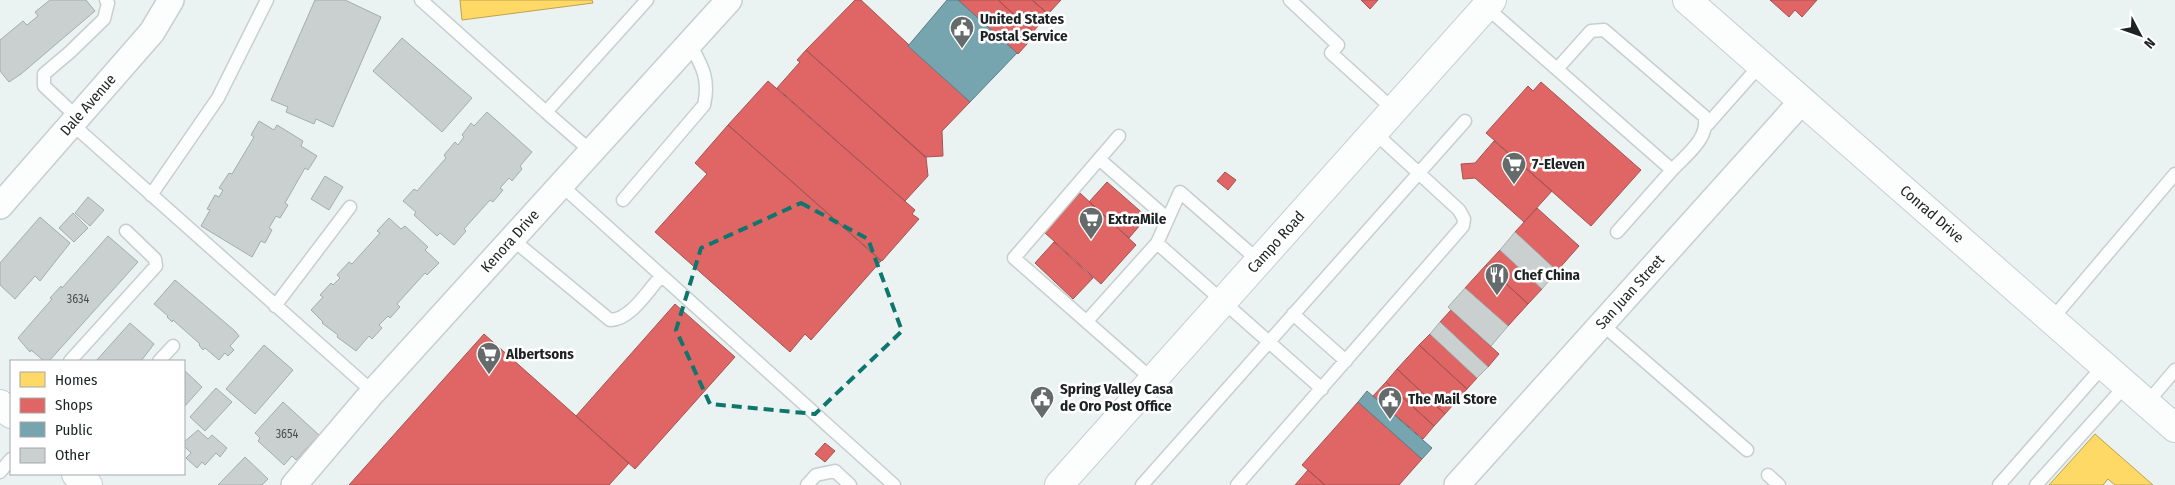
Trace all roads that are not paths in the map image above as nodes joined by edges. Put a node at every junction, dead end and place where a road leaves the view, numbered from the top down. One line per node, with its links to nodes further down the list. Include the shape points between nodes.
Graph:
1 (106, 0): 16 (lane, via 104,19 44,74 44,86)
2 (171, 0): 16 (street, Dale Avenue, via 152,32)
3 (267, 0): 27 (lane, via 218,98)
4 (421, 0): 15 (lane)
5 (647, 0): 15 (lane)
6 (729, 0): 10 (street, Kenora Drive)
7 (1290, 0): 14 (lane, via 1338,44 1331,52)
8 (1690, 1): 11 (street, Conrad Drive)
9 (1489, 4): 12 (lane); 14 (street, Campo Road)
10 (690, 44): 21 (street, Kenora Drive); 28 (lane, via 705,73 707,94 704,105)
11 (1760, 64): 13 (street, Conrad Drive); 18 (lane)
12 (1556, 69): 18 (lane, via 1590,31 1604,30 1704,116); 23 (lane)
13 (1803, 100): 41 (street, Conrad Drive); 43 (street, San Juan Street)
14 (1394, 110): 19 (street, Campo Road)
15 (546, 112): 21 (lane)
16 (75, 121): 27 (lane); 29 (street, Dale Avenue)
17 (1465, 121): 24 (lane)
18 (1707, 125): 23 (lane, via 1703,136)
19 (1374, 132): 24 (lane); 36 (street, Campo Road)
20 (1119, 136): 22 (lane)
21 (592, 152): 26 (street, Kenora Drive)
22 (1099, 160): 31 (lane); 42 (lane, via 1014,258)
23 (1672, 170): 33 (lane)
24 (1418, 172): 40 (lane); 48 (lane, via 1459,210 1464,219 1463,226)
25 (2175, 174): 41 (lane)
26 (561, 185): 34 (street, Kenora Drive); 37 (lane)
27 (151, 195): 39 (lane)
28 (623, 200)
29 (0, 206)
30 (350, 207): 39 (lane)
31 (1168, 219): 35 (lane); 36 (lane, via 1180,192)
32 (126, 231): 46 (lane, via 155,259 156,266)
33 (1618, 232)
34 (512, 239): 37 (lane, via 610,320 619,320 627,314); 54 (street, Kenora Drive)
35 (1157, 243): 38 (lane); 42 (lane)
36 (1259, 261): 38 (street, Campo Road)
37 (661, 276): 69 (lane)
38 (1224, 301): 44 (lane); 51 (street, Campo Road)
39 (275, 306): 54 (lane)
40 (1293, 314): 44 (lane); 48 (lane)
41 (2052, 319): 49 (street, Conrad Drive)
42 (1087, 321): 51 (lane)
43 (1602, 324): 59 (lane); 72 (street, San Juan Street)
44 (1269, 341): 53 (lane); 70 (lane)
45 (173, 346): 47 (lane)
46 (71, 360)
47 (160, 360)
48 (1346, 361): 53 (lane)
49 (2104, 365): 52 (street, Conrad Drive); 74 (lane)
50 (2175, 370): 55 (lane)
51 (1153, 380): 64 (street, Campo Road)
52 (2126, 385): 55 (street, Conrad Drive); 75 (lane)
53 (1322, 389): 71 (lane)
54 (373, 392): 66 (street, Kenora Drive)
55 (2146, 402): 58 (street, Conrad Drive)
56 (0, 404): 57 (street)
57 (10, 413)
58 (2175, 428)
59 (1747, 450)
60 (10, 461): 61 (lane)
61 (0, 472)
62 (77, 475): 65 (street)
63 (1768, 475): 73 (lane)
64 (1069, 479)
65 (88, 485)
66 (294, 485)
67 (807, 485): 68 (lane, via 816,475 834,471)
68 (850, 485)
69 (894, 485)
70 (1142, 485)
71 (1236, 485)
72 (1457, 485)
73 (1779, 485)
74 (1999, 485)
75 (2036, 485)

